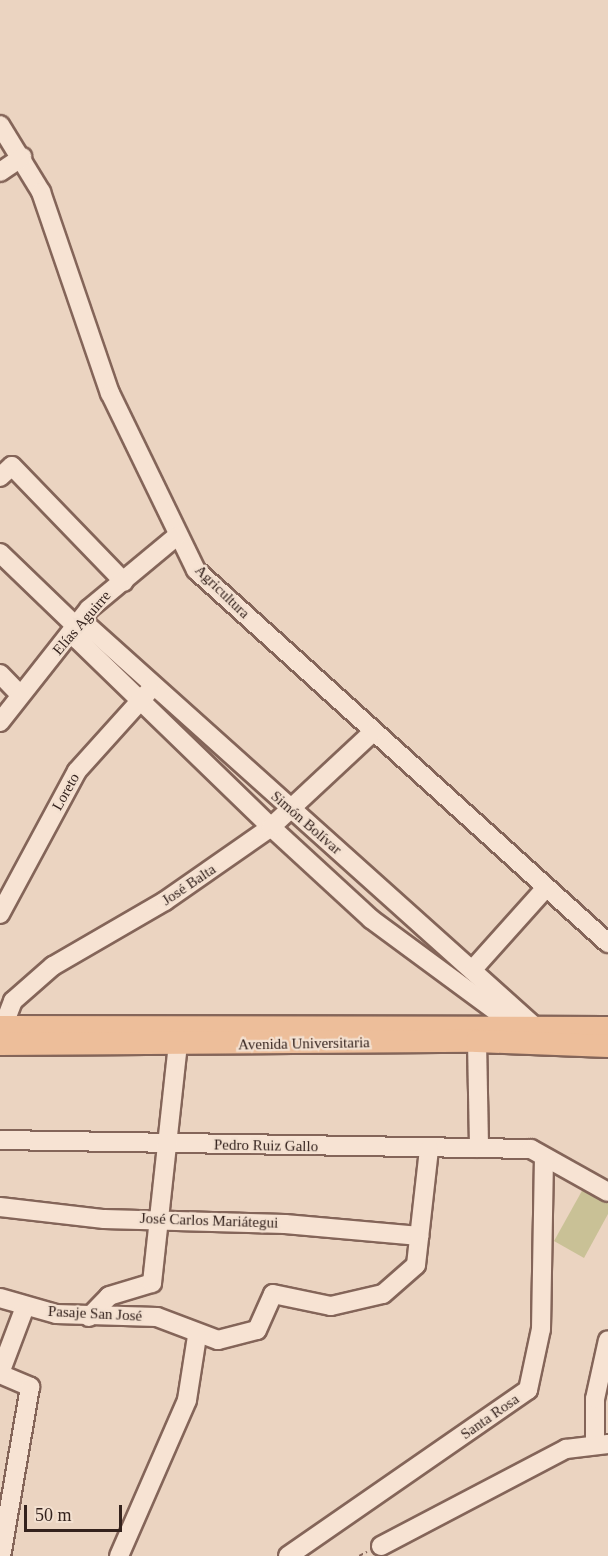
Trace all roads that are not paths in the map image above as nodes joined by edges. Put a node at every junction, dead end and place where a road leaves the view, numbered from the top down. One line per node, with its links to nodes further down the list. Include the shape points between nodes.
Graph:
1 (0, 124): 2 (street, Agricultura)
2 (22, 157): 3 (street); 5 (street, Agricultura, via 58,232 110,393)
3 (0, 172)
4 (0, 477): 7 (street, via 12,466)
5 (177, 536): 7 (street, Elías Aguirre); 14 (street, Agricultura, via 196,570)
6 (0, 553): 8 (street, Simón Bolívar)
7 (124, 582): 8 (street, Elías Aguirre, via 97,602)
8 (77, 627): 10 (street, Simón Bolívar, via 89,627); 11 (street, Elías Aguirre); 12 (street, Simón Bolívar, via 78,640)
9 (0, 674): 11 (street)
10 (155, 685): 12 (street, Loreto); 15 (street, Simón Bolívar)
11 (20, 695): 13 (street, Elías Aguirre)
12 (141, 699): 16 (street, Simón Bolívar); 18 (street, Loreto, via 76,771)
13 (0, 722)
14 (373, 732): 15 (street, José Balta); 17 (street, Agricultura)
15 (290, 811): 16 (street, José Balta); 20 (street, Simón Bolívar)
16 (271, 827): 21 (street, Simón Bolívar, via 371,918); 23 (street, José Balta, via 165,901 53,966 13,1001)
17 (545, 889): 19 (street, Agricultura); 20 (street)
18 (0, 914)
19 (608, 943)
20 (474, 968): 21 (street, Simón Bolívar)
21 (525, 1026): 22 (main road, Avenida Universitaria); 23 (main road, Avenida Universitaria)
22 (608, 1028)
23 (1, 1033): 25 (main road, Avenida Universitaria)
24 (477, 1041): 25 (main road, Avenida Universitaria); 26 (main road, Avenida Universitaria); 29 (street)
25 (178, 1045): 28 (street)
26 (608, 1046)
27 (0, 1140): 28 (street, Pedro Ruiz Gallo)
28 (167, 1143): 30 (street, Pedro Ruiz Gallo); 34 (street)
29 (479, 1148): 30 (street, Pedro Ruiz Gallo); 31 (street, Pedro Ruiz Gallo)
30 (429, 1149): 35 (street)
31 (538, 1153): 32 (street); 46 (street, Santa Rosa, via 542,1329 528,1390)
32 (608, 1192)
33 (0, 1207): 34 (street, José Carlos Mariátegui, via 104,1219)
34 (158, 1218): 35 (street, José Carlos Mariátegui); 38 (street, via 152,1283 109,1296)
35 (419, 1236): 39 (street, Pasaje San José, via 416,1264 397,1286 330,1306 273,1294 257,1330 235,1339)
36 (0, 1298): 37 (street, Pasaje San José)
37 (25, 1307): 38 (street, Pasaje San José); 41 (street)
38 (89, 1317): 39 (street, Pasaje San José, via 157,1317)
39 (196, 1336): 45 (street, via 187,1400)
40 (608, 1340): 42 (street, via 595,1400)
41 (0, 1373): 44 (street, via 30,1387)
42 (601, 1443): 43 (street, via 566,1449)
43 (381, 1546)
44 (1, 1556)
45 (119, 1556)
46 (288, 1556)

